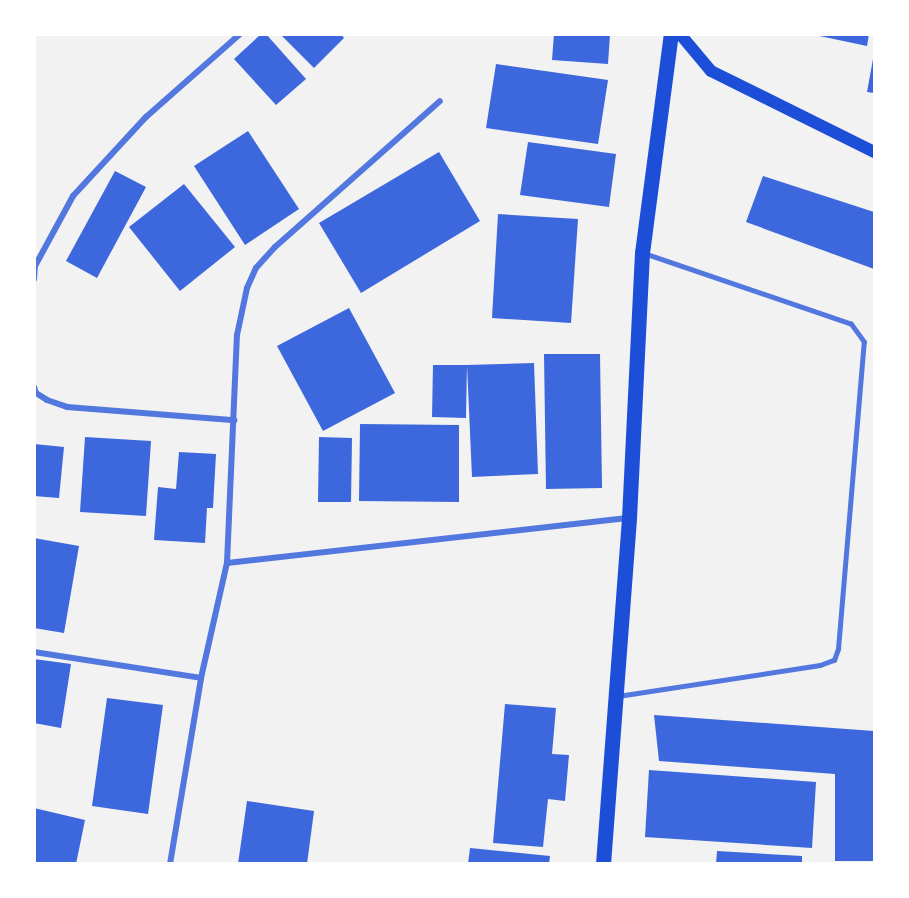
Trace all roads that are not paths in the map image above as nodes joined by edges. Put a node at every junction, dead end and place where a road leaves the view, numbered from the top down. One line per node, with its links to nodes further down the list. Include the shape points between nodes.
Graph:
1 (240, 34): 7 (street, via 146,117 73,196 35,266)
2 (670, 34): 6 (main road)
3 (680, 34): 5 (main road, via 711,71)
4 (440, 100): 9 (street, via 275,246 256,268 239,313)
5 (874, 152)
6 (642, 253): 10 (main road); 14 (lane, via 851,324 864,342 834,660)
7 (34, 279)
8 (34, 387): 9 (street, via 46,400 67,407)
9 (234, 420): 11 (street)
10 (629, 518): 11 (street); 14 (main road)
11 (227, 562): 13 (street)
12 (34, 652): 13 (street)
13 (201, 678): 15 (street)
14 (618, 696): 16 (main road)
15 (170, 864)
16 (603, 864)

